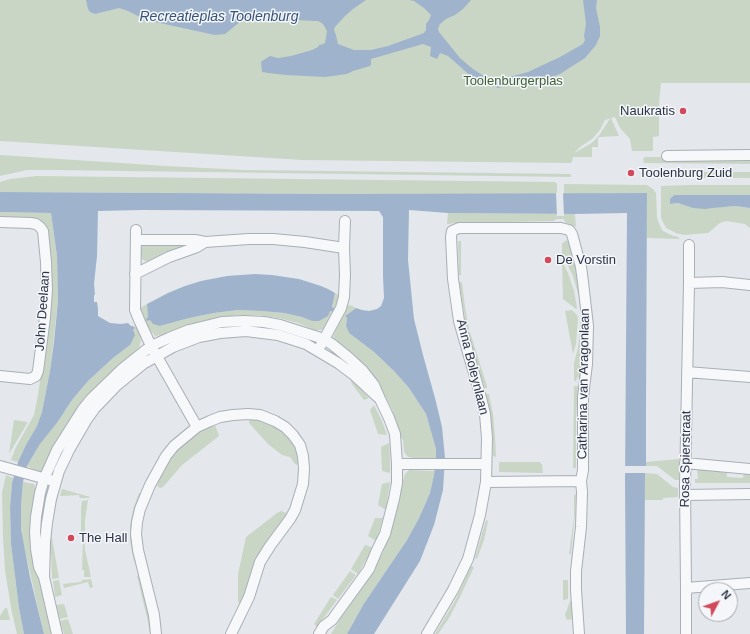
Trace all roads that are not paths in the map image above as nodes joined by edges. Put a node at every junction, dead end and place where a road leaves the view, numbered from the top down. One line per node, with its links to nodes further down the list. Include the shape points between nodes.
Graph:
1 (667, 156): 2 (street)
2 (750, 156)
3 (345, 221): 8 (street)
4 (0, 222): 17 (street, John Deelaan, via 31,223 40,226 46,262 47,290 36,376 30,379)
5 (452, 231): 23 (street, Anna Boleynlaan, via 453,279 459,321 485,414); 27 (street, Catharina van Aragonlaan, via 459,228 561,228 569,230 572,234 583,282 588,326)
6 (205, 242): 8 (street, via 273,239); 9 (street); 9 (street, via 136,235)
7 (689, 245): 10 (street, Rosa Spierstraat)
8 (344, 248): 12 (street, via 344,297 341,308)
9 (135, 274): 13 (street, via 135,310)
10 (689, 283): 11 (street, via 722,282); 16 (street, Rosa Spierstraat)
11 (750, 285)
12 (324, 339): 13 (street, via 280,325 237,321 188,330); 14 (street); 19 (street, via 363,371 374,385)
13 (151, 346): 15 (street); 26 (street, via 121,370 87,404 70,428)
14 (318, 350): 15 (street, via 278,335 246,332 199,337); 19 (street, via 354,375)
15 (156, 356): 20 (street); 28 (street, via 117,385 95,408 68,450)
16 (687, 372): 18 (street); 21 (street, Rosa Spierstraat)
17 (0, 376)
18 (750, 377)
19 (380, 399): 22 (street, via 395,434)
20 (197, 427): 37 (street, via 166,456 150,485 137,522 138,550 154,615); 38 (street, via 233,415 260,416 275,421 293,435 300,445 303,456 303,484 295,510 260,562 249,597)
21 (685, 463): 25 (street); 31 (street, Rosa Spierstraat)
22 (397, 464): 23 (street); 35 (street, via 397,483 385,534 369,570)
23 (486, 464): 29 (street, Anna Boleynlaan)
24 (4, 467): 26 (street)
25 (750, 468)
26 (44, 479): 28 (street); 32 (street, via 35,532 39,567)
27 (581, 481): 29 (street); 42 (street, Catharina van Aragonlaan, via 581,527 576,571)
28 (55, 482): 32 (street, via 47,523)
29 (486, 482): 41 (street, Anna Boleynlaan, via 468,559)
30 (750, 494): 31 (street)
31 (685, 495): 34 (street, Rosa Spierstraat)
32 (44, 577): 36 (street)
33 (750, 583): 34 (street)
34 (686, 588): 43 (street, Rosa Spierstraat)
35 (332, 620): 39 (street); 40 (street)
36 (57, 634)
37 (156, 634)
38 (231, 634)
39 (319, 634)
40 (327, 634)
41 (427, 634)
42 (579, 634)
43 (686, 634)

